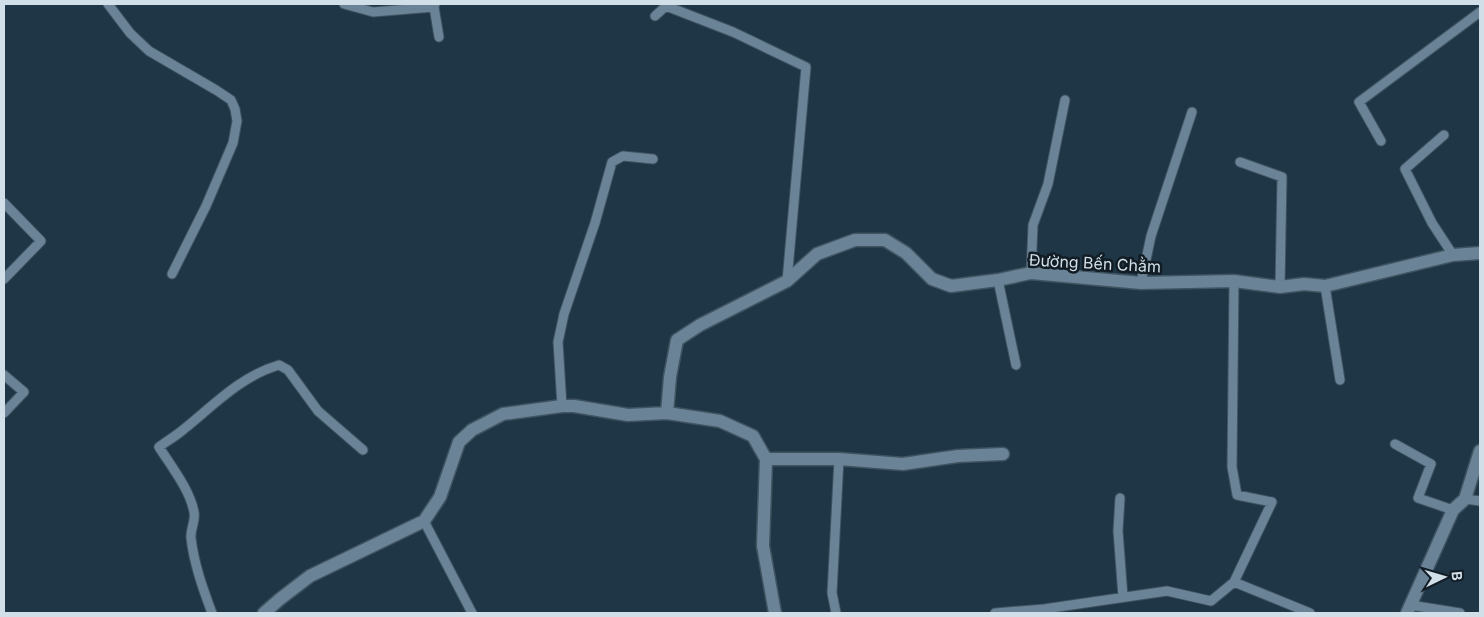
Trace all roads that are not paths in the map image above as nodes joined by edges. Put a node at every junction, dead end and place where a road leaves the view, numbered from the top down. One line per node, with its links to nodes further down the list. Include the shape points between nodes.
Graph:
1 (108, 4): 17 (lane, via 149,51 231,100 235,109 237,121 233,143)
2 (344, 4): 3 (lane, via 373,12)
3 (434, 6): 6 (lane)
4 (1480, 12): 10 (lane, via 1359,102)
5 (655, 16): 20 (lane, via 666,6 733,32 806,67)
6 (439, 37)
7 (1065, 100): 16 (lane, via 1048,184 1033,225)
8 (1192, 112): 22 (lane, via 1151,236)
9 (1444, 135): 15 (lane, via 1405,169 1432,223)
10 (1381, 140)
11 (653, 159): 28 (lane, via 623,156 612,162 558,342)
12 (1240, 162): 24 (lane, via 1282,177)
13 (4, 203): 18 (lane, via 41,241)
14 (1480, 252): 15 (street, Đường Bến Chằm)
15 (1453, 255): 23 (street, Đường Bến Chằm)
16 (1031, 273): 19 (street, Đường Bến Chằm); 22 (street, Đường Bến Chằm)
17 (172, 274)
18 (4, 279)
19 (998, 280): 20 (street, Đường Bến Chằm, via 951,286 932,279 906,253 885,240 855,240 818,254); 25 (lane)
20 (787, 281): 30 (street, Đường Bến Chằm, via 677,340)
21 (1234, 281): 22 (street, Đường Bến Chằm); 24 (street, Đường Bến Chằm); 42 (lane, via 1232,467 1237,495 1272,502)
22 (1141, 283)
23 (1325, 286): 24 (street, Đường Bến Chằm); 27 (lane)
24 (1280, 287)
25 (1016, 365)
26 (4, 375): 29 (lane, via 24,392)
27 (1340, 380)
28 (562, 406): 30 (street, via 628,415); 41 (street, via 503,414 472,430 458,442 440,497)
29 (4, 413)
30 (667, 413): 35 (street, via 720,421 752,436)
31 (1395, 444): 40 (lane, via 1431,464 1418,498)
32 (363, 450): 45 (lane, via 318,410 288,370 279,365 238,384 159,447 191,502 195,517 190,535 192,546)
33 (1480, 451): 38 (street)
34 (1003, 454): 36 (street, via 903,464)
35 (766, 459): 36 (street); 48 (street, via 763,546)
36 (839, 459): 49 (lane, via 832,593)
37 (1120, 498): 43 (lane, via 1118,531)
38 (1465, 499): 39 (lane); 40 (street)
39 (1480, 501)
40 (1453, 510): 44 (street)
41 (424, 521): 46 (street, via 310,576); 47 (lane)
42 (1234, 582): 43 (lane, via 1211,601 1168,591); 51 (lane)
43 (1123, 597): 50 (lane)
44 (1409, 609): 52 (lane)
45 (212, 613)
46 (264, 613)
47 (472, 613)
48 (775, 613)
49 (836, 613)
50 (995, 613)
51 (1310, 613)
52 (1460, 613)

